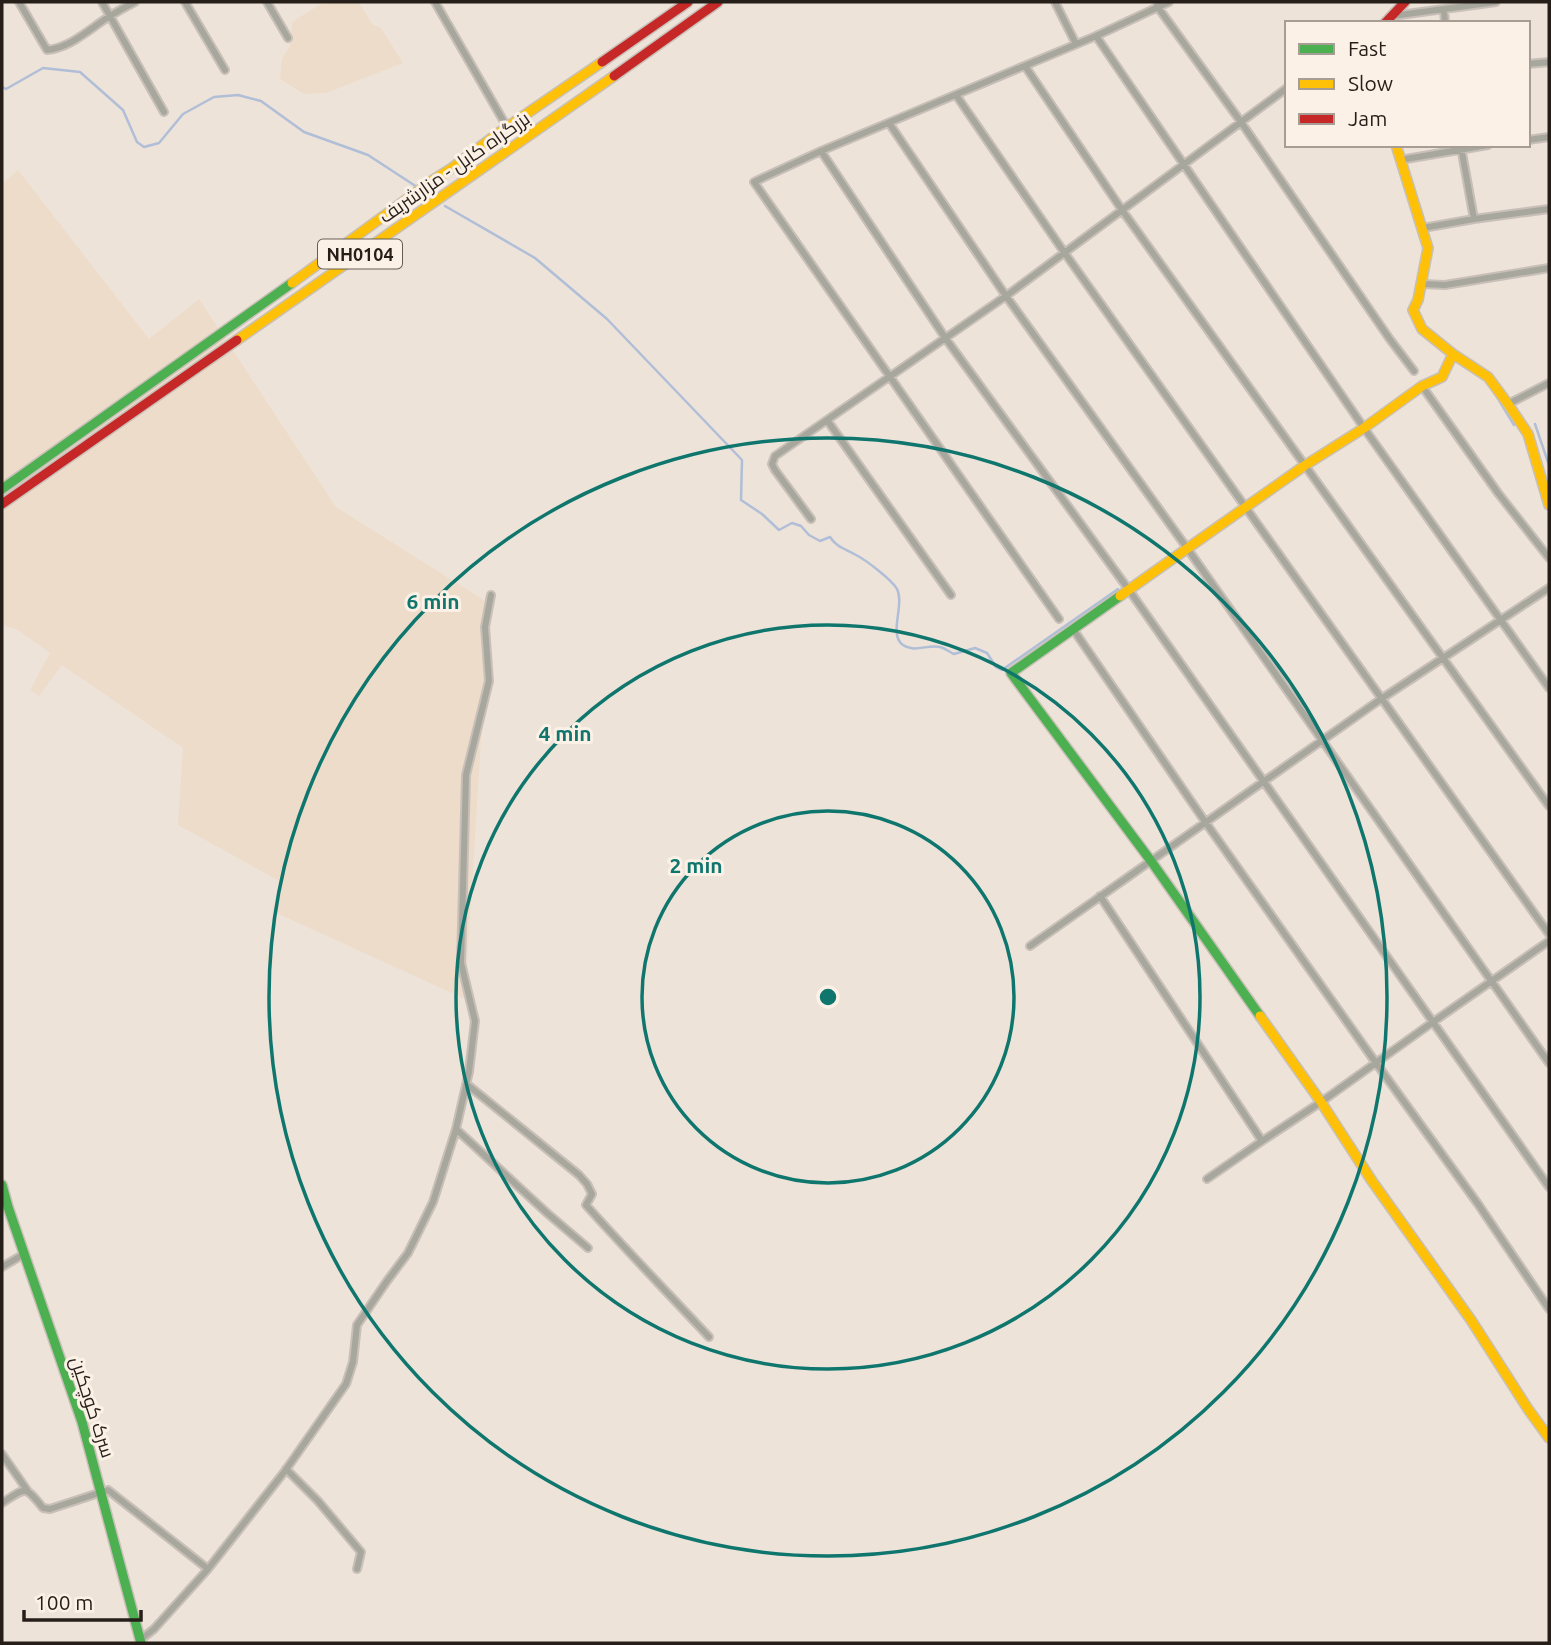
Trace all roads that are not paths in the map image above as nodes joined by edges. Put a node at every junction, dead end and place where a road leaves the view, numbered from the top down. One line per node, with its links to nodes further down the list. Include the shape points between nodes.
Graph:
1 (19, 2): 15 (street, via 47,50 70,43)
2 (102, 2): 15 (street)
3 (135, 2): 15 (street)
4 (185, 2): 24 (street)
5 (267, 2): 19 (street)
6 (435, 2): 30 (street)
7 (688, 2): 30 (main road, بزرگراه کابل - مزارشریف / NH0104)
8 (718, 2): 58 (main road, بزرگراه کابل - مزارشریف / NH0104)
9 (1055, 2): 20 (street)
10 (1169, 2): 13 (street)
11 (1405, 2): 16 (main road)
12 (1496, 2): 14 (street)
13 (1157, 6): 18 (street); 28 (street)
14 (1444, 10): 16 (street); 17 (street)
15 (110, 16): 27 (street)
16 (1388, 20)
17 (1445, 21)
18 (1096, 36): 20 (street); 37 (street)
19 (288, 38)
20 (1076, 44): 23 (street)
21 (1549, 62): 22 (street)
22 (1530, 64)
23 (1025, 66): 26 (street); 39 (street)
24 (225, 70)
25 (1285, 90): 28 (street)
26 (956, 95): 29 (street); 42 (street)
27 (164, 113)
28 (1241, 122): 37 (street); 48 (street)
29 (889, 123): 35 (street); 45 (street)
30 (507, 127): 56 (main road, بزرگراه کابل - مزارشریف / NH0104)
31 (1549, 137): 32 (street)
32 (1530, 140)
33 (1397, 147): 36 (main road)
34 (1461, 147): 36 (street); 40 (street)
35 (821, 151): 46 (street); 49 (street, via 754,182)
36 (1400, 160): 41 (main road)
37 (1183, 164): 39 (street); 54 (street)
38 (1549, 209): 40 (street)
39 (1122, 210): 42 (street); 55 (street)
40 (1474, 219): 41 (street)
41 (1423, 228): 44 (main road, via 1428,248)
42 (1064, 252): 45 (street); 60 (street)
43 (1549, 268): 44 (street, via 1445,285)
44 (1422, 284): 47 (main road, via 1413,310 1422,329)
45 (1006, 296): 46 (street); 62 (street)
46 (946, 339): 49 (street); 65 (street)
47 (1453, 354): 51 (main road, via 1442,377); 52 (main road, via 1488,377)
48 (1414, 371)
49 (889, 376): 53 (street); 68 (street)
50 (1549, 383): 52 (street)
51 (1422, 386): 54 (main road); 63 (street)
52 (1507, 404): 57 (main road, via 1528,434)
53 (827, 420): 61 (street, via 775,456 772,464); 67 (street)
54 (1364, 428): 55 (main road); 69 (street)
55 (1304, 467): 60 (main road); 71 (street)
56 (2, 489)
57 (1548, 495): 59 (main road)
58 (2, 504)
59 (1549, 505)
60 (1245, 508): 62 (main road); 73 (street)
61 (810, 519)
62 (1187, 548): 65 (main road); 74 (street)
63 (1549, 558)
64 (1549, 588): 69 (street)
65 (1129, 590): 70 (main road); 75 (street)
66 (491, 595): 87 (street, via 485,627 489,681 466,775 461,963 475,1021)
67 (951, 595)
68 (1059, 619)
69 (1500, 621): 71 (street); 72 (street)
70 (1073, 629): 77 (street); 78 (main road, via 1011,673)
71 (1442, 658): 73 (street); 76 (street)
72 (1549, 688)
73 (1381, 699): 74 (street); 80 (street)
74 (1323, 741): 75 (street); 83 (street)
75 (1264, 781): 77 (street); 84 (street)
76 (1549, 806)
77 (1206, 823): 78 (street); 85 (street)
78 (1151, 861): 79 (street); 88 (main road)
79 (1100, 896): 82 (street); 90 (street)
80 (1549, 934)
81 (1549, 941): 83 (street)
82 (1030, 946)
83 (1492, 982): 84 (street); 86 (street)
84 (1433, 1022): 85 (street); 93 (street)
85 (1376, 1063): 88 (street); 97 (street)
86 (1549, 1063)
87 (466, 1086): 89 (street); 98 (street, via 579,1175 592,1194 586,1205)
88 (1321, 1102): 90 (street); 99 (main road)
89 (456, 1129): 94 (street); 101 (street, via 433,1202 408,1253 357,1325 346,1384)
90 (1262, 1141): 91 (street)
91 (1207, 1179)
92 (2, 1185): 95 (main road, سرک کوچکین)
93 (1549, 1186)
94 (588, 1248)
95 (24, 1254): 96 (street); 103 (main road, سرک کوچکین)
96 (2, 1267)
97 (1549, 1309)
98 (709, 1338)
99 (1549, 1438)
100 (2, 1454): 102 (street)
101 (286, 1469): 105 (street); 106 (street, via 361,1552)
102 (27, 1490): 103 (street, via 46,1509); 104 (street)
103 (101, 1492): 105 (street, via 110,1491); 107 (main road, سرک کوچکین)
104 (2, 1503)
105 (208, 1569): 107 (street)
106 (357, 1569)
107 (141, 1641)

